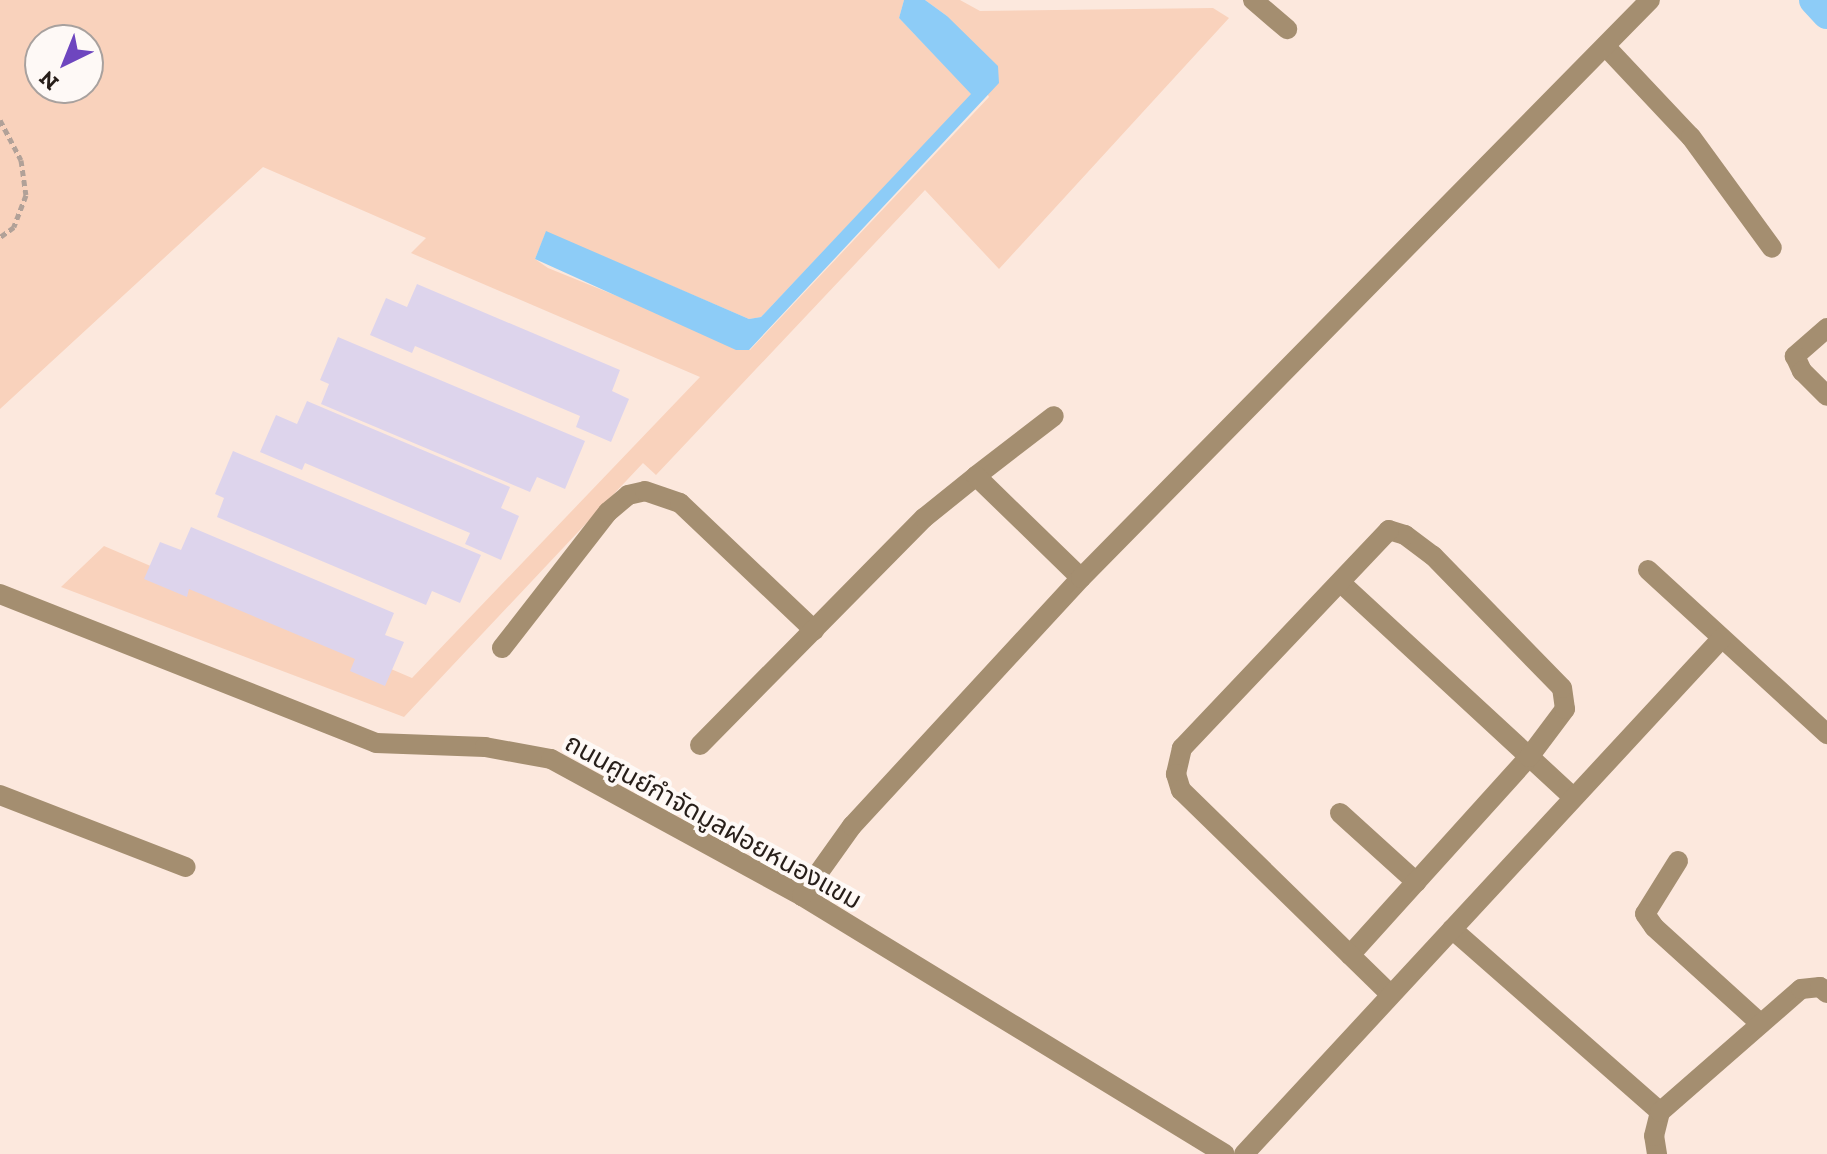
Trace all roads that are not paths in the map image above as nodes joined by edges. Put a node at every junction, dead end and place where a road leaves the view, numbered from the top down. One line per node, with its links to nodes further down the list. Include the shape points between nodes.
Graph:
1 (1253, 0): 3 (street)
2 (1650, 0): 4 (street)
3 (1287, 29)
4 (1607, 48): 5 (street, via 1691,137); 11 (street)
5 (1772, 248)
6 (1827, 328): 7 (street, via 1795,356)
7 (1827, 396)
8 (1054, 416): 9 (street)
9 (976, 476): 11 (street); 14 (street, via 924,518)
10 (1648, 570): 15 (street)
11 (1081, 578): 26 (street, via 852,826)
12 (1341, 583): 19 (street); 19 (street, via 1389,530 1433,556 1562,688 1565,709); 28 (street, via 1182,748 1176,774 1181,790)
13 (0, 594): 26 (street, ถนนศูนย์กำจัดมูลฝอยหนองแขม, via 376,743 485,747 551,759)
14 (814, 630): 16 (street, via 680,503 645,491 628,495 608,512); 18 (street)
15 (1722, 638): 17 (street); 21 (street)
16 (502, 648)
17 (1827, 734)
18 (700, 745)
19 (1529, 757): 21 (street); 25 (street)
20 (0, 795): 24 (street)
21 (1573, 797): 27 (street)
22 (1340, 813): 25 (street)
23 (1678, 861): 31 (street, via 1645,914)
24 (186, 867)
25 (1416, 882): 28 (street)
26 (802, 896): 33 (street, ถนนศูนย์กำจัดมูลฝอยหนองแขม)
27 (1452, 929): 30 (street); 32 (street)
28 (1350, 955): 30 (street)
29 (1827, 993): 31 (street, via 1820,987 1801,989)
30 (1391, 995): 34 (street)
31 (1761, 1024): 32 (street)
32 (1660, 1112): 35 (street, via 1654,1136)
33 (1225, 1154)
34 (1244, 1154)
35 (1657, 1154)

